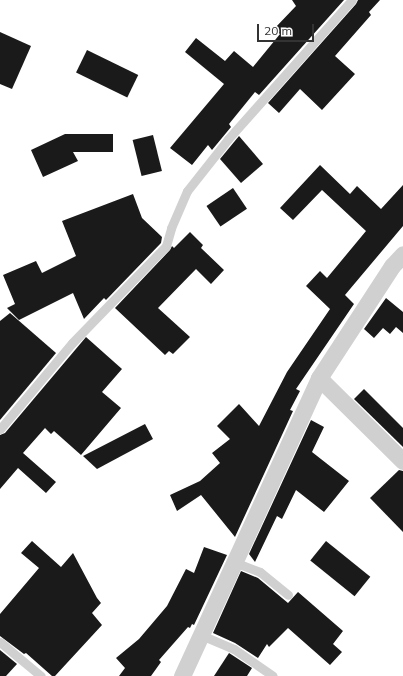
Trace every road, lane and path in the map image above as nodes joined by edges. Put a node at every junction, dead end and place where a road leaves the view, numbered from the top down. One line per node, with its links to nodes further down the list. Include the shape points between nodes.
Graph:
1 (352, 0): 4 (lane, via 228,139 188,192 171,228 166,246 72,343)
2 (403, 254): 3 (street, via 392,266)
3 (319, 378): 5 (street); 6 (street)
4 (0, 429)
5 (403, 461)
6 (234, 562): 7 (lane, via 260,572); 8 (street)
7 (288, 595)
8 (201, 635): 11 (street); 12 (lane, via 234,649)
9 (0, 642): 10 (lane)
10 (40, 676)
11 (182, 676)
12 (273, 676)

